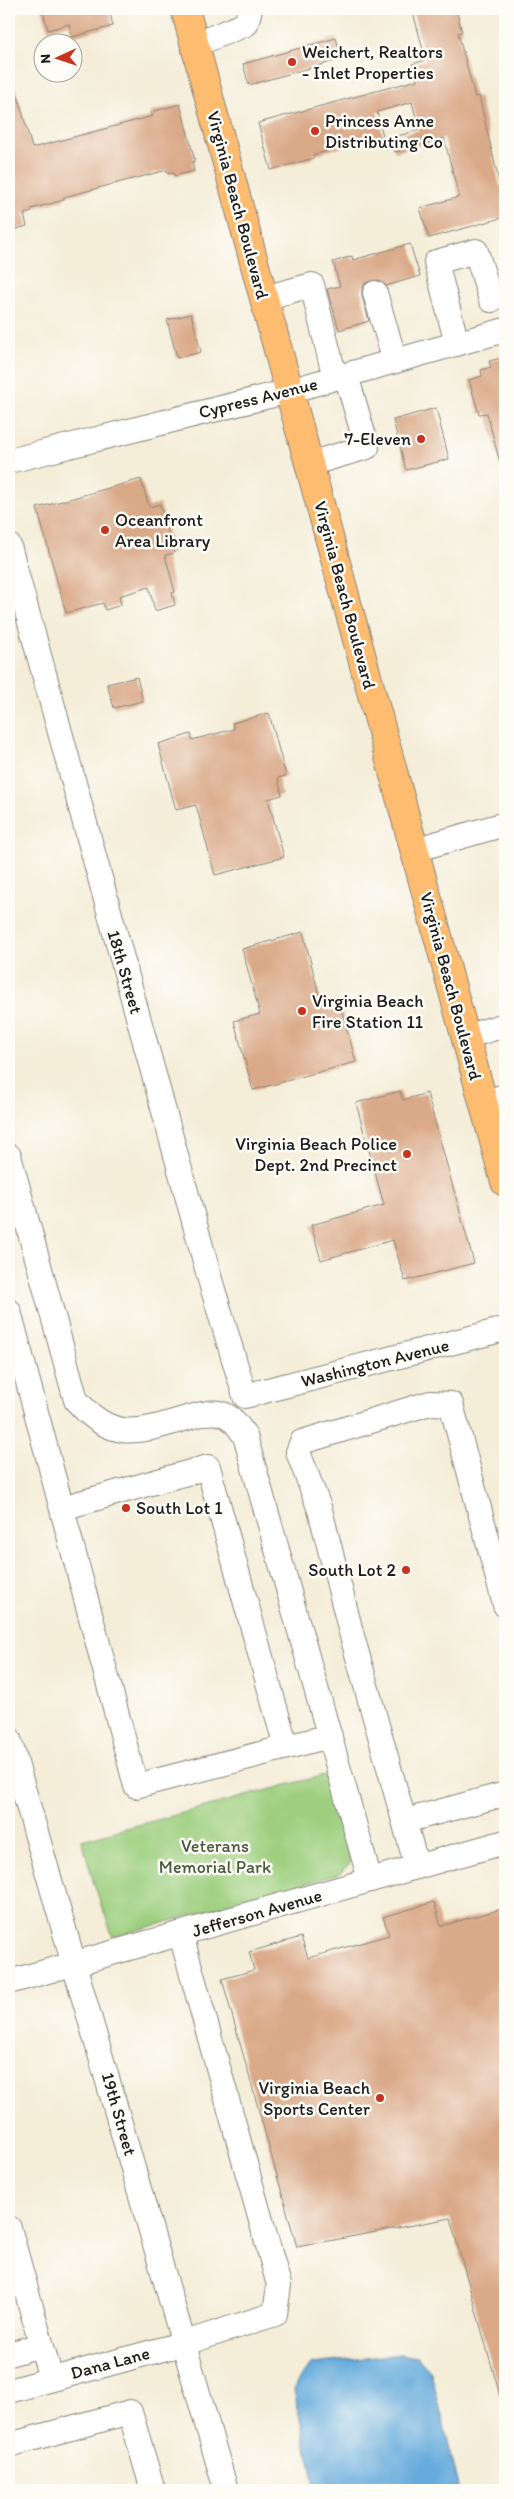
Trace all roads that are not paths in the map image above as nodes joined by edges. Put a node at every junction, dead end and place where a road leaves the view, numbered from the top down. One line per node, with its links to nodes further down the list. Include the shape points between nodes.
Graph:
1 (185, 9): 3 (main road, Virginia Beach Boulevard)
2 (250, 9): 3 (street, via 246,24)
3 (194, 45): 5 (main road, Virginia Beach Boulevard)
4 (375, 293): 9 (street)
5 (264, 298): 10 (street, via 312,285); 11 (main road, Virginia Beach Boulevard)
6 (491, 300): 8 (street, via 476,251 436,262)
7 (505, 330): 8 (street, Cypress Avenue)
8 (457, 344): 9 (street, Cypress Avenue)
9 (396, 361): 10 (street, Cypress Avenue)
10 (340, 377): 11 (street, Cypress Avenue); 13 (street, via 367,447)
11 (289, 391): 12 (street, Cypress Avenue); 13 (main road, Virginia Beach Boulevard)
12 (9, 461)
13 (309, 464): 16 (main road, Virginia Beach Boulevard)
14 (9, 546): 24 (street, 18th Street, via 211,1283)
15 (505, 824): 16 (street)
16 (414, 850): 18 (main road, Virginia Beach Boulevard)
17 (505, 1025): 18 (street)
18 (465, 1037): 19 (main road, Virginia Beach Boulevard)
19 (494, 1099): 21 (main road, Virginia Beach Boulevard)
20 (9, 1156): 27 (street, via 76,1400 95,1419 110,1428 142,1430 217,1412 228,1417 245,1436)
21 (505, 1182)
22 (9, 1311): 25 (street)
23 (505, 1330): 24 (street, Washington Avenue)
24 (245, 1396)
25 (62, 1508): 29 (street, via 208,1467); 29 (street, via 136,1786)
26 (505, 1605): 32 (street, via 451,1404 430,1403 302,1442 298,1452 320,1510)
27 (330, 1736): 29 (street); 35 (street)
28 (9, 1739): 30 (street, 19th Street)
29 (286, 1747)
30 (14, 1781): 37 (street, 19th Street)
31 (505, 1794): 32 (street)
32 (405, 1821): 34 (street)
33 (505, 1842): 34 (street, Jefferson Avenue)
34 (417, 1867): 35 (street, Jefferson Avenue)
35 (370, 1880): 36 (street, Jefferson Avenue)
36 (181, 1934): 37 (street, Jefferson Avenue); 40 (street, Dana Lane, via 280,2285 275,2314)
37 (74, 1965): 38 (street, Jefferson Avenue); 40 (street, 19th Street)
38 (9, 1982)
39 (9, 2228): 41 (street)
40 (185, 2343): 43 (street, Dana Lane); 47 (street, 19th Street)
41 (41, 2345): 42 (street); 43 (street)
42 (9, 2354)
43 (51, 2380): 44 (street, Dana Lane)
44 (9, 2391)
45 (9, 2445): 46 (street, via 130,2412)
46 (153, 2490)
47 (226, 2490)

